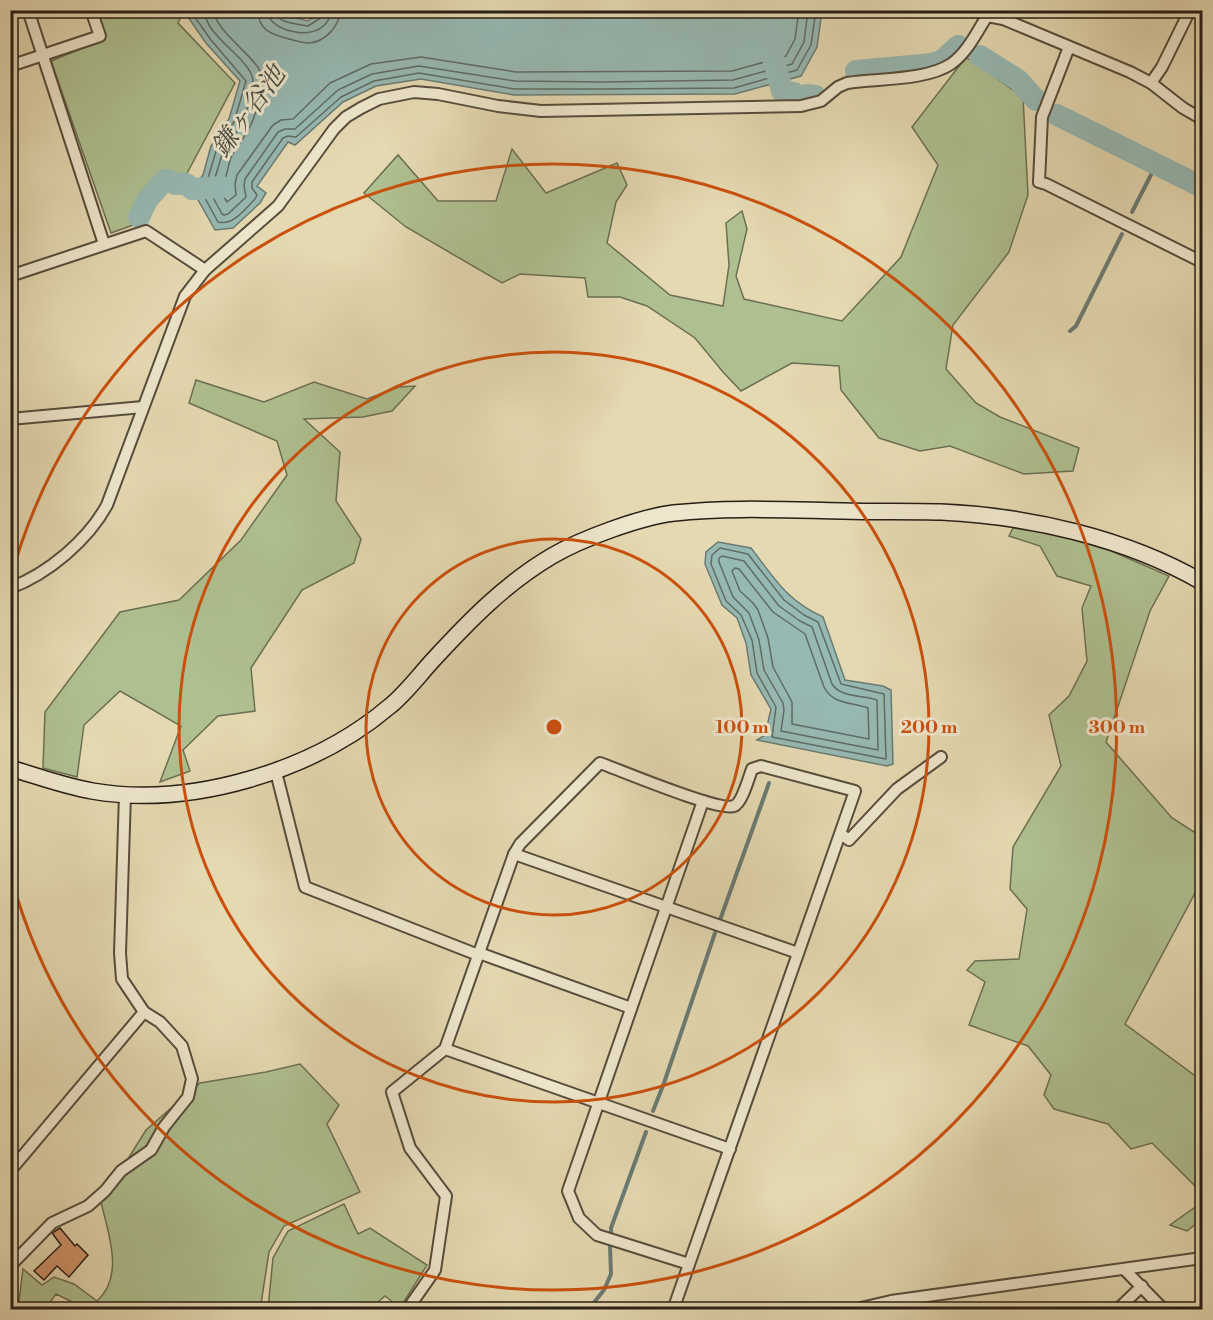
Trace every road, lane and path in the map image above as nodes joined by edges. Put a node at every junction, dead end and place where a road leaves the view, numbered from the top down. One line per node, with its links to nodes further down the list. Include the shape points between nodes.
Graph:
1 (28, 10): 6 (street)
2 (91, 10): 6 (street, via 100,36)
3 (1190, 10): 8 (street)
4 (986, 13): 5 (street); 12 (street, via 952,63 936,71 847,83 821,100 801,106 541,111 414,92 379,99 346,117 278,206)
5 (1069, 47): 8 (street); 11 (street, via 1042,117 1039,182)
6 (43, 56): 7 (street); 10 (street)
7 (10, 66)
8 (1151, 83): 9 (street)
9 (1203, 119)
10 (104, 244): 12 (street, via 146,231); 13 (street)
11 (1203, 262)
12 (205, 270): 14 (street, via 185,296)
13 (10, 276)
14 (142, 406): 15 (street); 17 (street, via 99,520 41,572)
15 (10, 419)
16 (1203, 582): 20 (street, via 1121,546 1022,520 943,512 766,509 671,513 571,546 524,574 470,620 391,705 338,743)
17 (10, 588)
18 (941, 757): 23 (street, via 897,789 849,840)
19 (10, 768): 21 (street, via 92,791)
20 (276, 772): 21 (street, via 207,790); 26 (street, via 305,887)
21 (125, 794): 29 (street, via 122,979)
22 (703, 801): 23 (street, via 735,806 752,769 761,766 855,791); 24 (street, via 600,763); 25 (street)
23 (841, 834): 27 (street)
24 (514, 854): 25 (street); 26 (street)
25 (665, 908): 27 (street); 28 (street)
26 (479, 953): 28 (street); 30 (street)
27 (798, 953): 32 (street)
28 (631, 1008): 31 (street)
29 (144, 1012): 33 (street); 36 (street, via 160,1022 182,1046 192,1079 188,1097 151,1150 121,1171 88,1206 52,1223)
30 (445, 1050): 31 (street); 40 (street, via 392,1092 410,1148 446,1196 435,1270)
31 (599, 1104): 32 (street); 35 (street, via 567,1191 579,1218 597,1235)
32 (730, 1149): 35 (street)
33 (10, 1171)
34 (1203, 1258): 37 (street)
35 (689, 1264): 41 (street)
36 (10, 1266)
37 (1124, 1269): 38 (street); 39 (street)
38 (1142, 1286): 43 (street); 44 (street)
39 (891, 1305): 42 (street)
40 (407, 1310)
41 (673, 1310)
42 (852, 1310)
43 (1117, 1310)
44 (1164, 1310)

